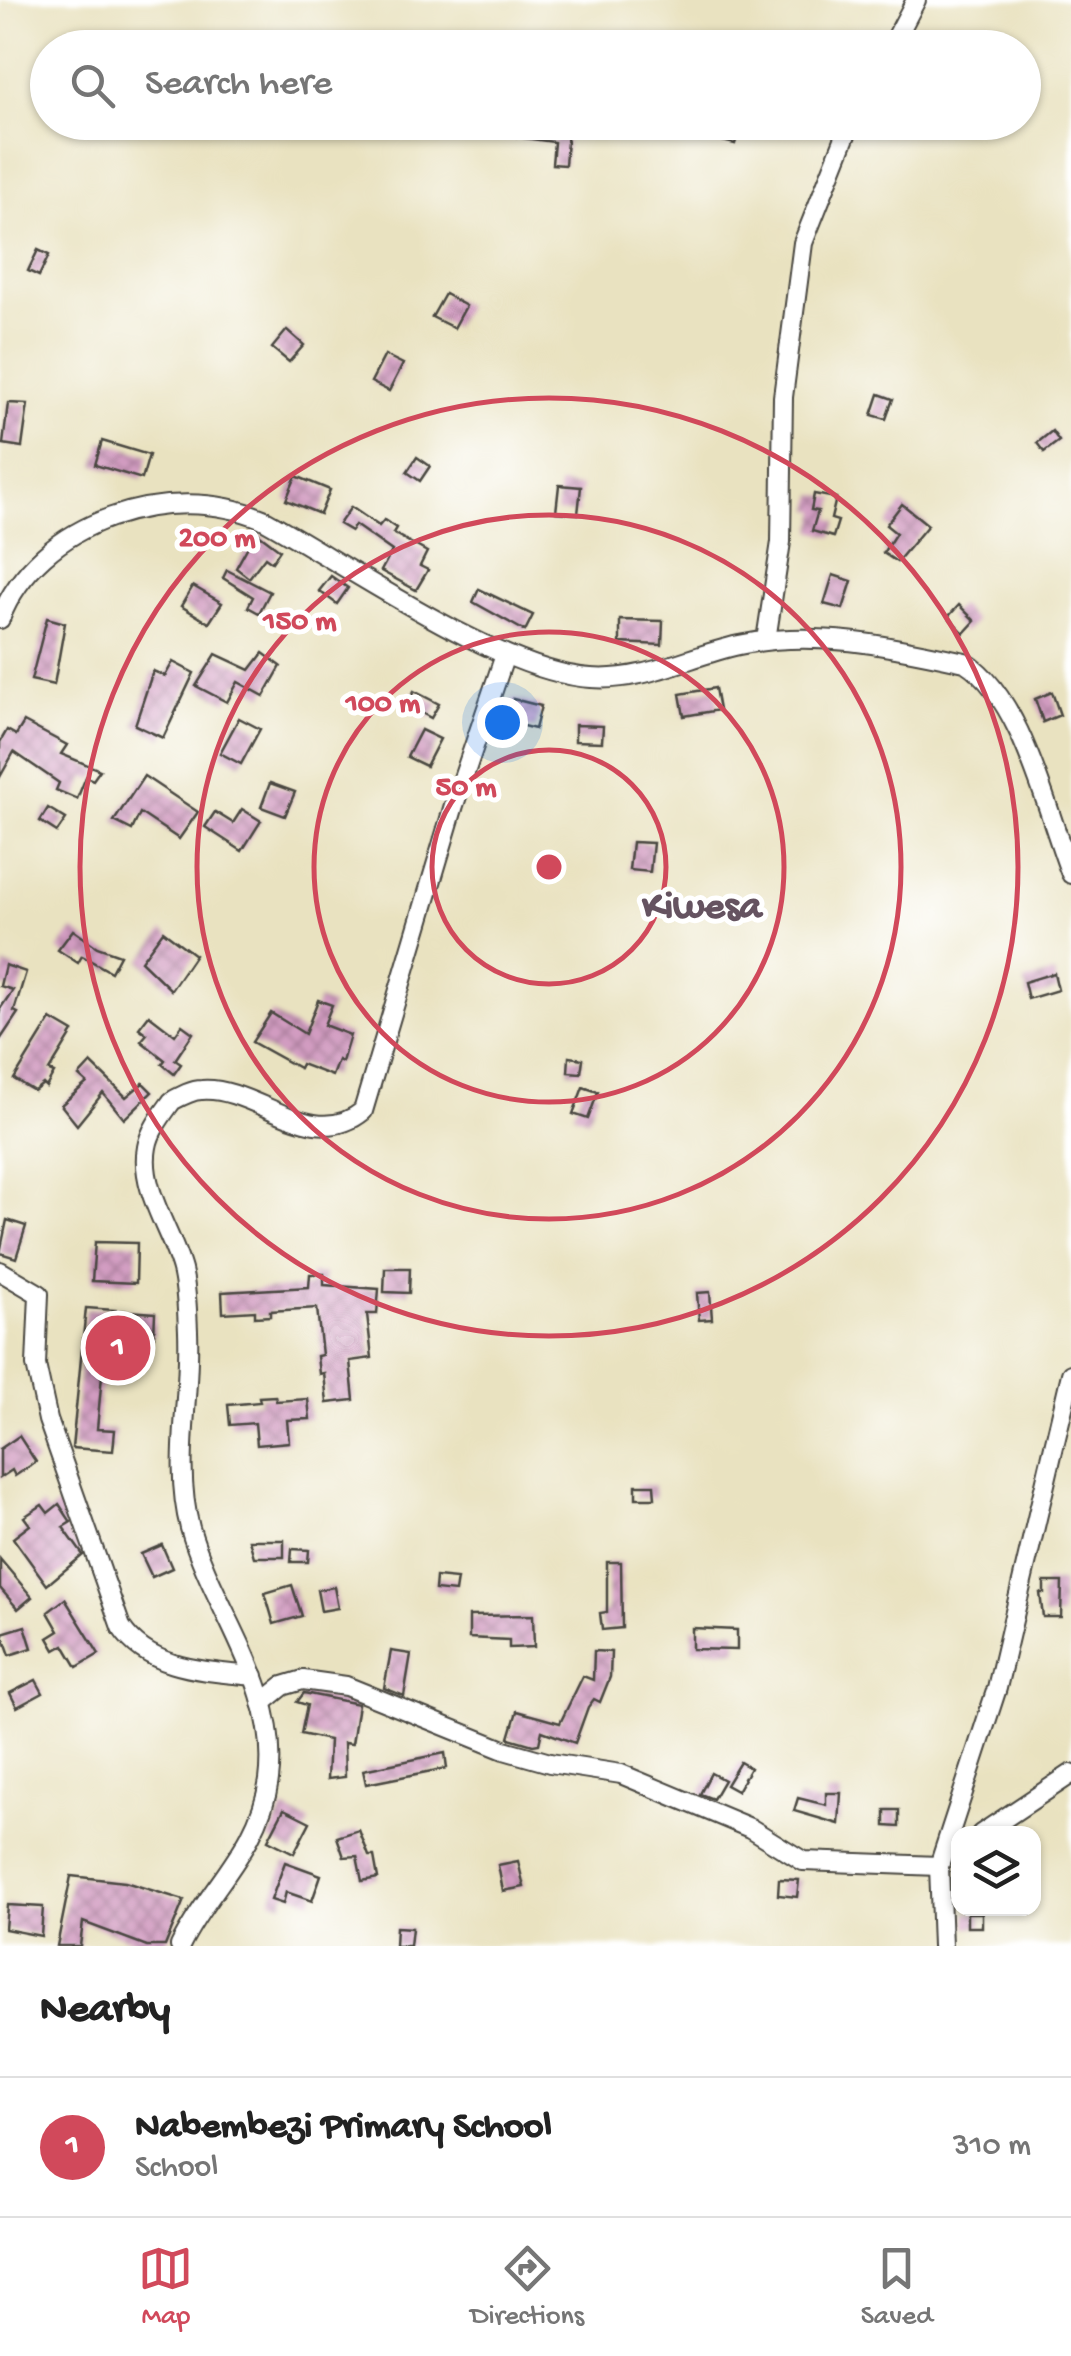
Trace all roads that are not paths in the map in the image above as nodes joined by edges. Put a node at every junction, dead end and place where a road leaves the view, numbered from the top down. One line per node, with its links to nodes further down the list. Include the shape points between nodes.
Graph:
1 (916, 0): 2 (street)
2 (900, 30)
3 (844, 140): 5 (street, via 804,244 783,397 781,542)
4 (0, 618): 6 (street, via 19,582 71,534 123,512 202,506 239,509 263,520)
5 (766, 640): 6 (street, via 617,678 588,678); 7 (street, via 813,637 885,646 965,662 981,672 1013,721)
6 (506, 654): 10 (street, via 362,1111 351,1120 307,1122 203,1090 172,1100 146,1149 154,1200 185,1291 186,1512)
7 (1071, 874)
8 (0, 1271): 10 (street, via 40,1294 37,1378 59,1460 121,1627 136,1649 155,1658)
9 (1071, 1374): 13 (street, via 998,1688)
10 (254, 1676): 11 (street)
11 (262, 1703): 16 (street, via 282,1686 303,1680 346,1686 504,1750 620,1774 750,1828 802,1861); 17 (street, via 269,1779 262,1807 232,1870)
12 (1071, 1774): 14 (street)
13 (957, 1826)
14 (994, 1826)
15 (951, 1846): 16 (street)
16 (939, 1866): 18 (street)
17 (180, 1946)
18 (942, 1946)

